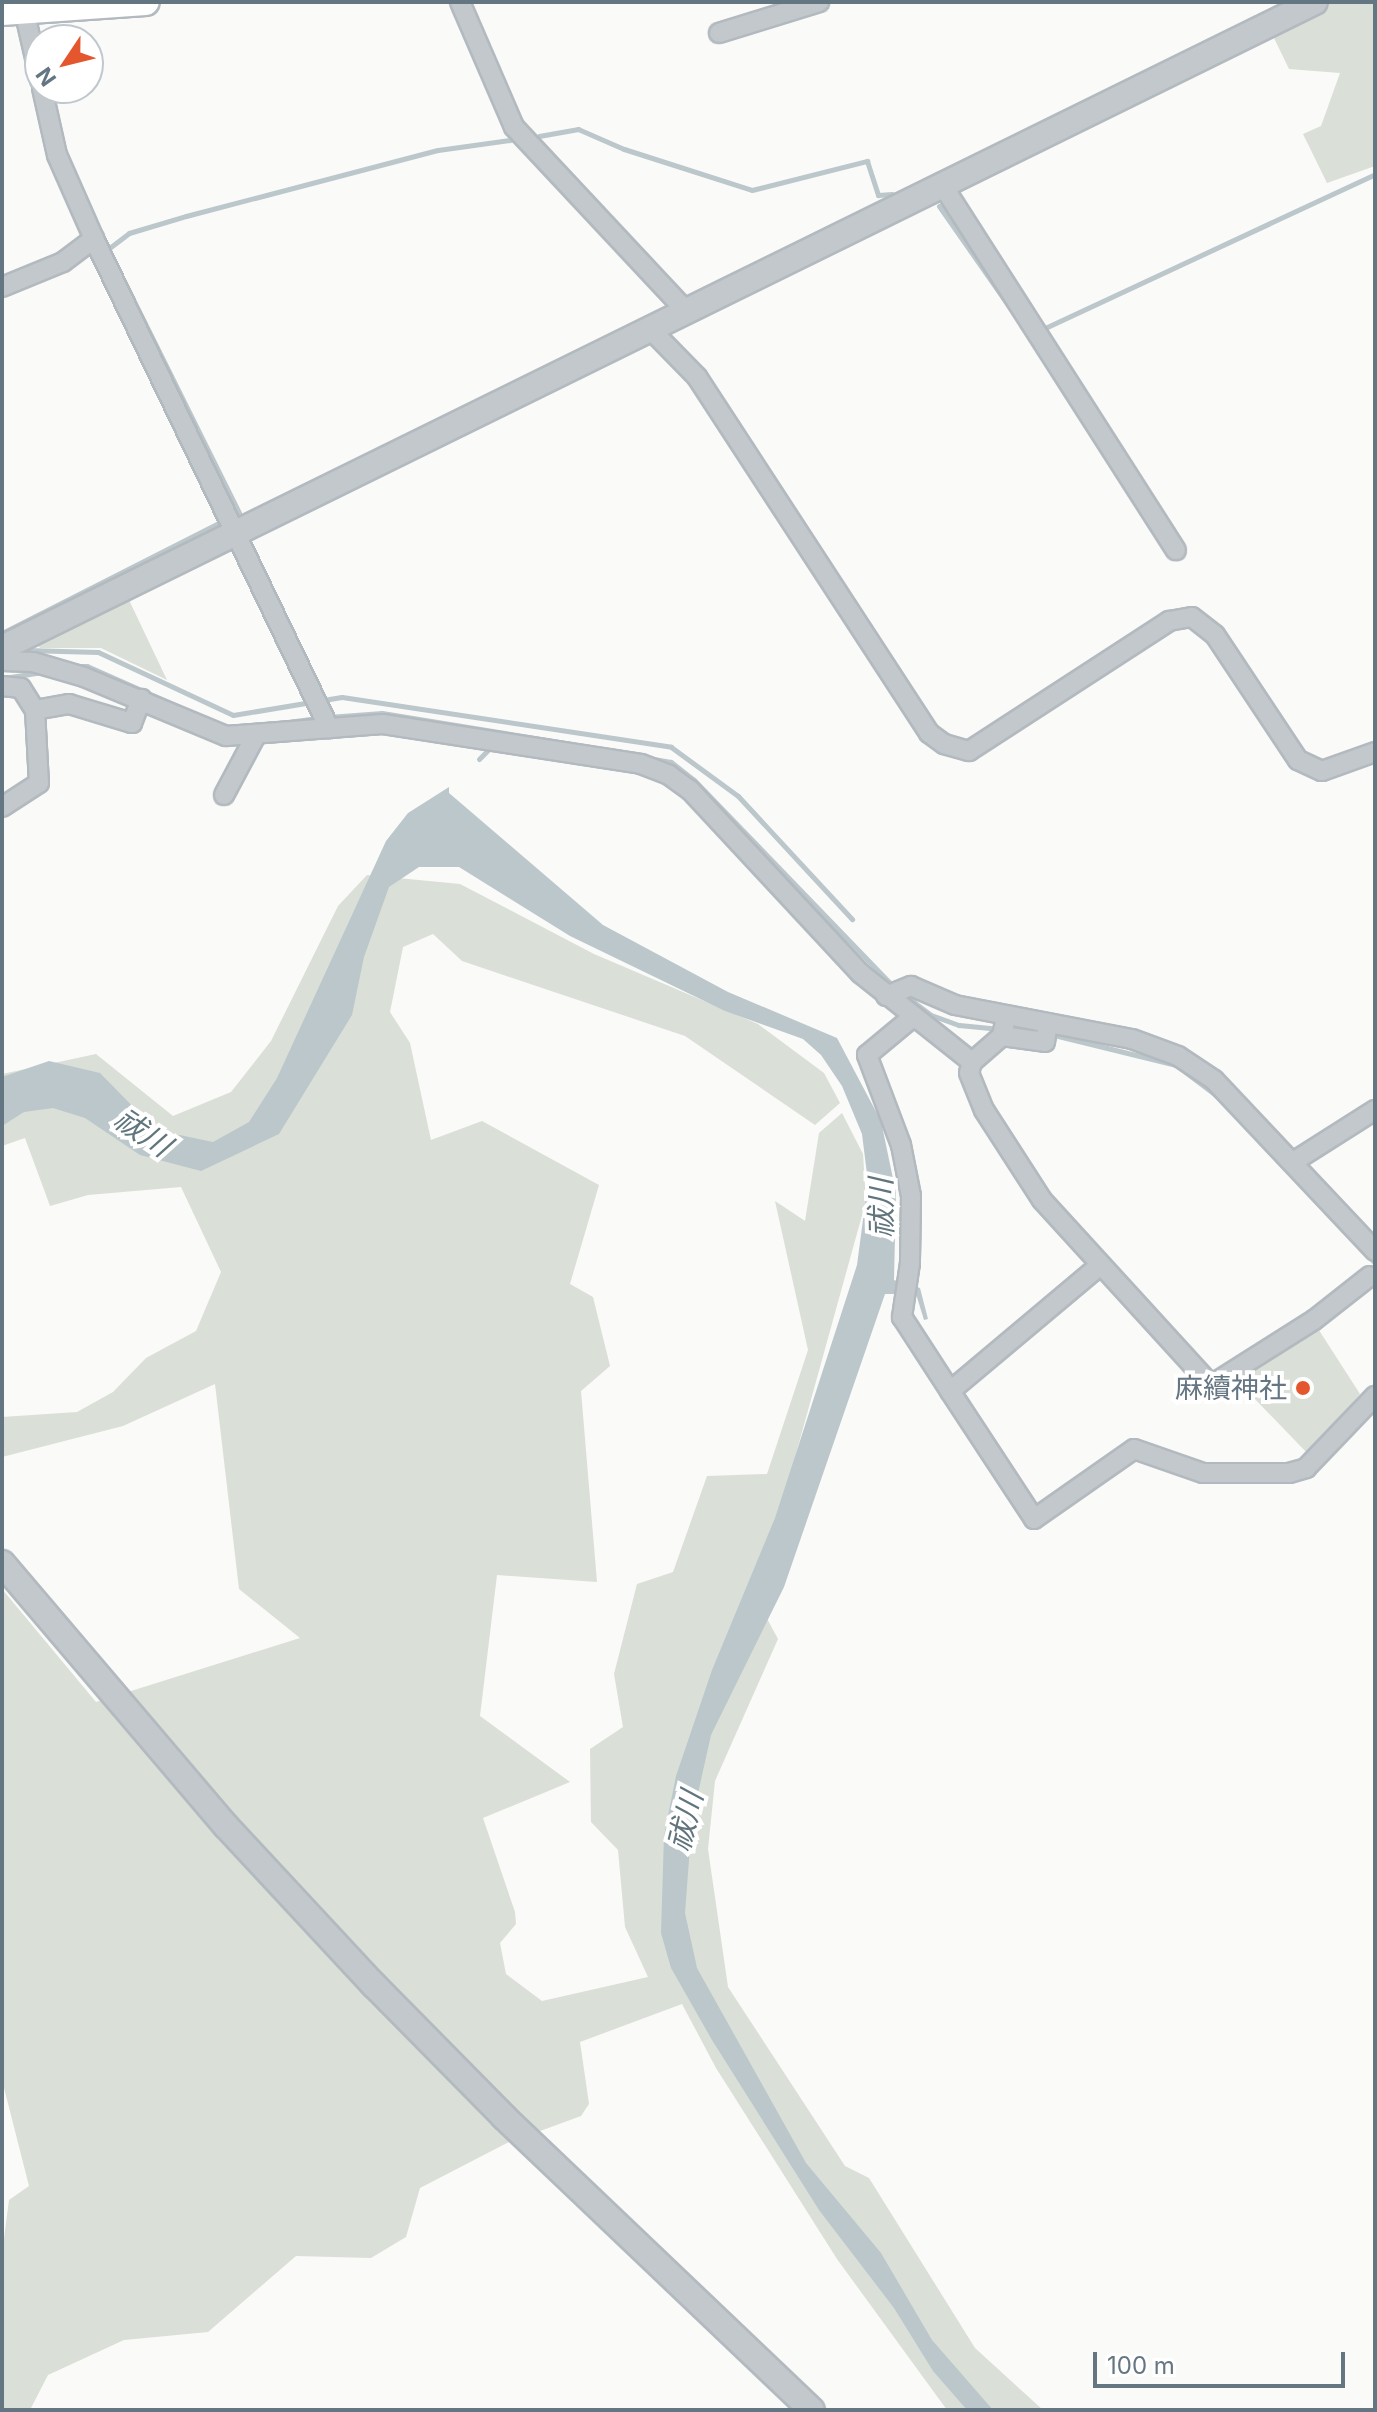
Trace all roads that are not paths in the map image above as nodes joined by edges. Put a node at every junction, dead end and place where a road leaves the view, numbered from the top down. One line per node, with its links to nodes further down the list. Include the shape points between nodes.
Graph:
1 (146, 2): 5 (main road)
2 (460, 2): 12 (street, via 514,127)
3 (819, 2): 6 (street)
4 (1315, 2): 9 (street)
5 (13, 11): 7 (street)
6 (719, 33)
7 (24, 39)
8 (46, 104): 10 (street, via 57,155)
9 (941, 183): 12 (street); 15 (street)
10 (94, 239): 11 (street, via 63,262); 14 (street)
11 (2, 287)
12 (686, 311): 13 (street)
13 (650, 329): 14 (street); 23 (street, via 697,377 929,733 944,744 969,751 1169,621 1192,617 1215,635 1298,760 1322,771)
14 (238, 532): 16 (street); 21 (street)
15 (1176, 550)
16 (2, 648)
17 (2, 661): 19 (street, via 63,670)
18 (2, 686): 20 (street, via 21,688)
19 (141, 699): 20 (street, via 132,723 69,704); 22 (street, via 214,732)
20 (35, 710): 25 (street, via 39,783)
21 (328, 724): 22 (street); 26 (street, via 383,724 502,741 641,764 669,775 690,790)
22 (256, 735): 24 (street)
23 (1375, 752)
24 (224, 795)
25 (2, 807)
26 (886, 996): 27 (street); 28 (street, via 911,986)
27 (914, 1016): 29 (street); 35 (street, via 867,1055 901,1145 911,1196 902,1317)
28 (1004, 1027): 29 (street); 31 (street, via 1132,1039 1178,1056 1214,1080)
29 (972, 1062): 33 (street, via 969,1073 1006,1148)
30 (1375, 1110): 31 (street)
31 (1293, 1162): 32 (street)
32 (1375, 1251)
33 (1098, 1267): 34 (street, via 1211,1385); 35 (street)
34 (1373, 1276)
35 (950, 1391): 36 (street, via 1034,1519 1134,1449 1203,1473 1289,1473 1306,1468)
36 (1375, 1396)
37 (2, 1563): 38 (street, via 226,1826 374,1985 504,2117)
38 (812, 2410)

